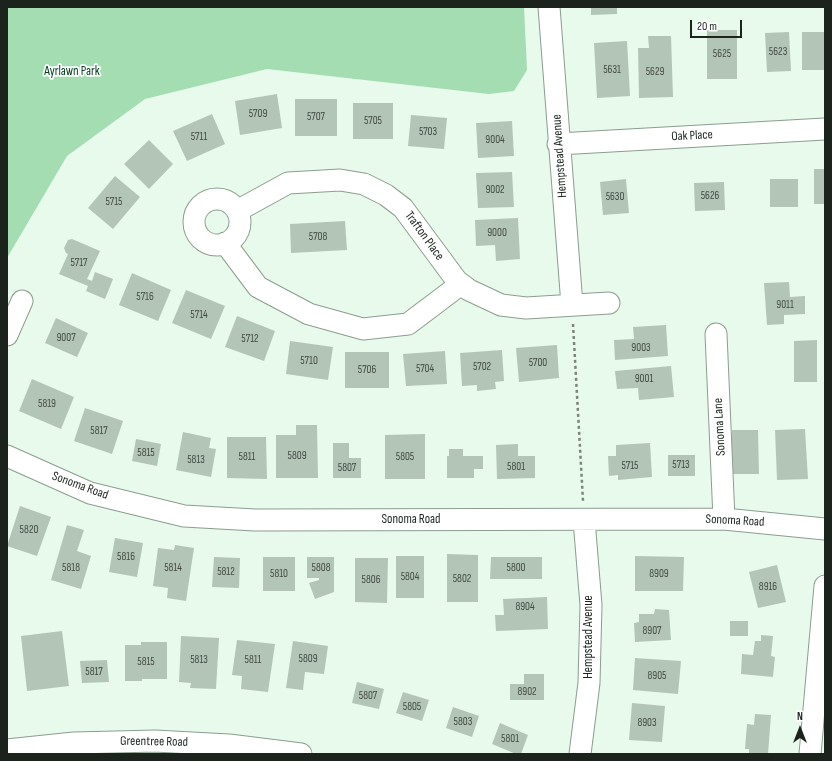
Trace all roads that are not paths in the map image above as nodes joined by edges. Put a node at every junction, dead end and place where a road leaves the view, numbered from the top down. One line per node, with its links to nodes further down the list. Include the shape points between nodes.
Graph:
1 (549, 7): 3 (street, Hempstead Avenue)
2 (825, 129): 3 (street, Oak Place)
3 (558, 144): 9 (street, Hempstead Avenue)
4 (238, 211): 5 (street, via 240,226 237,234); 5 (street, via 226,200 218,199 203,204 196,214 194,225 202,239 217,245); 6 (street, Trafton Place, via 288,183 340,180 364,184 386,194 403,208)
5 (225, 244): 6 (street, via 258,287 309,314 363,329 408,324)
6 (461, 284): 9 (street, Trafton Place, via 502,305 526,308)
7 (22, 301): 11 (street)
8 (609, 303): 9 (street, Trafton Place)
9 (572, 305)
10 (716, 334): 13 (street, Sonoma Lane)
11 (7, 335)
12 (7, 456): 14 (street, Sonoma Road, via 90,493 184,516 255,520)
13 (724, 519): 14 (street, Sonoma Road); 15 (street, Sonoma Road)
14 (584, 520): 19 (street, Hempstead Avenue, via 591,613 589,683)
15 (825, 529)
16 (825, 586): 20 (street)
17 (7, 750): 18 (street, Greentree Road, via 74,743 155,741 229,745)
18 (301, 754)
19 (580, 754)
20 (810, 754)

